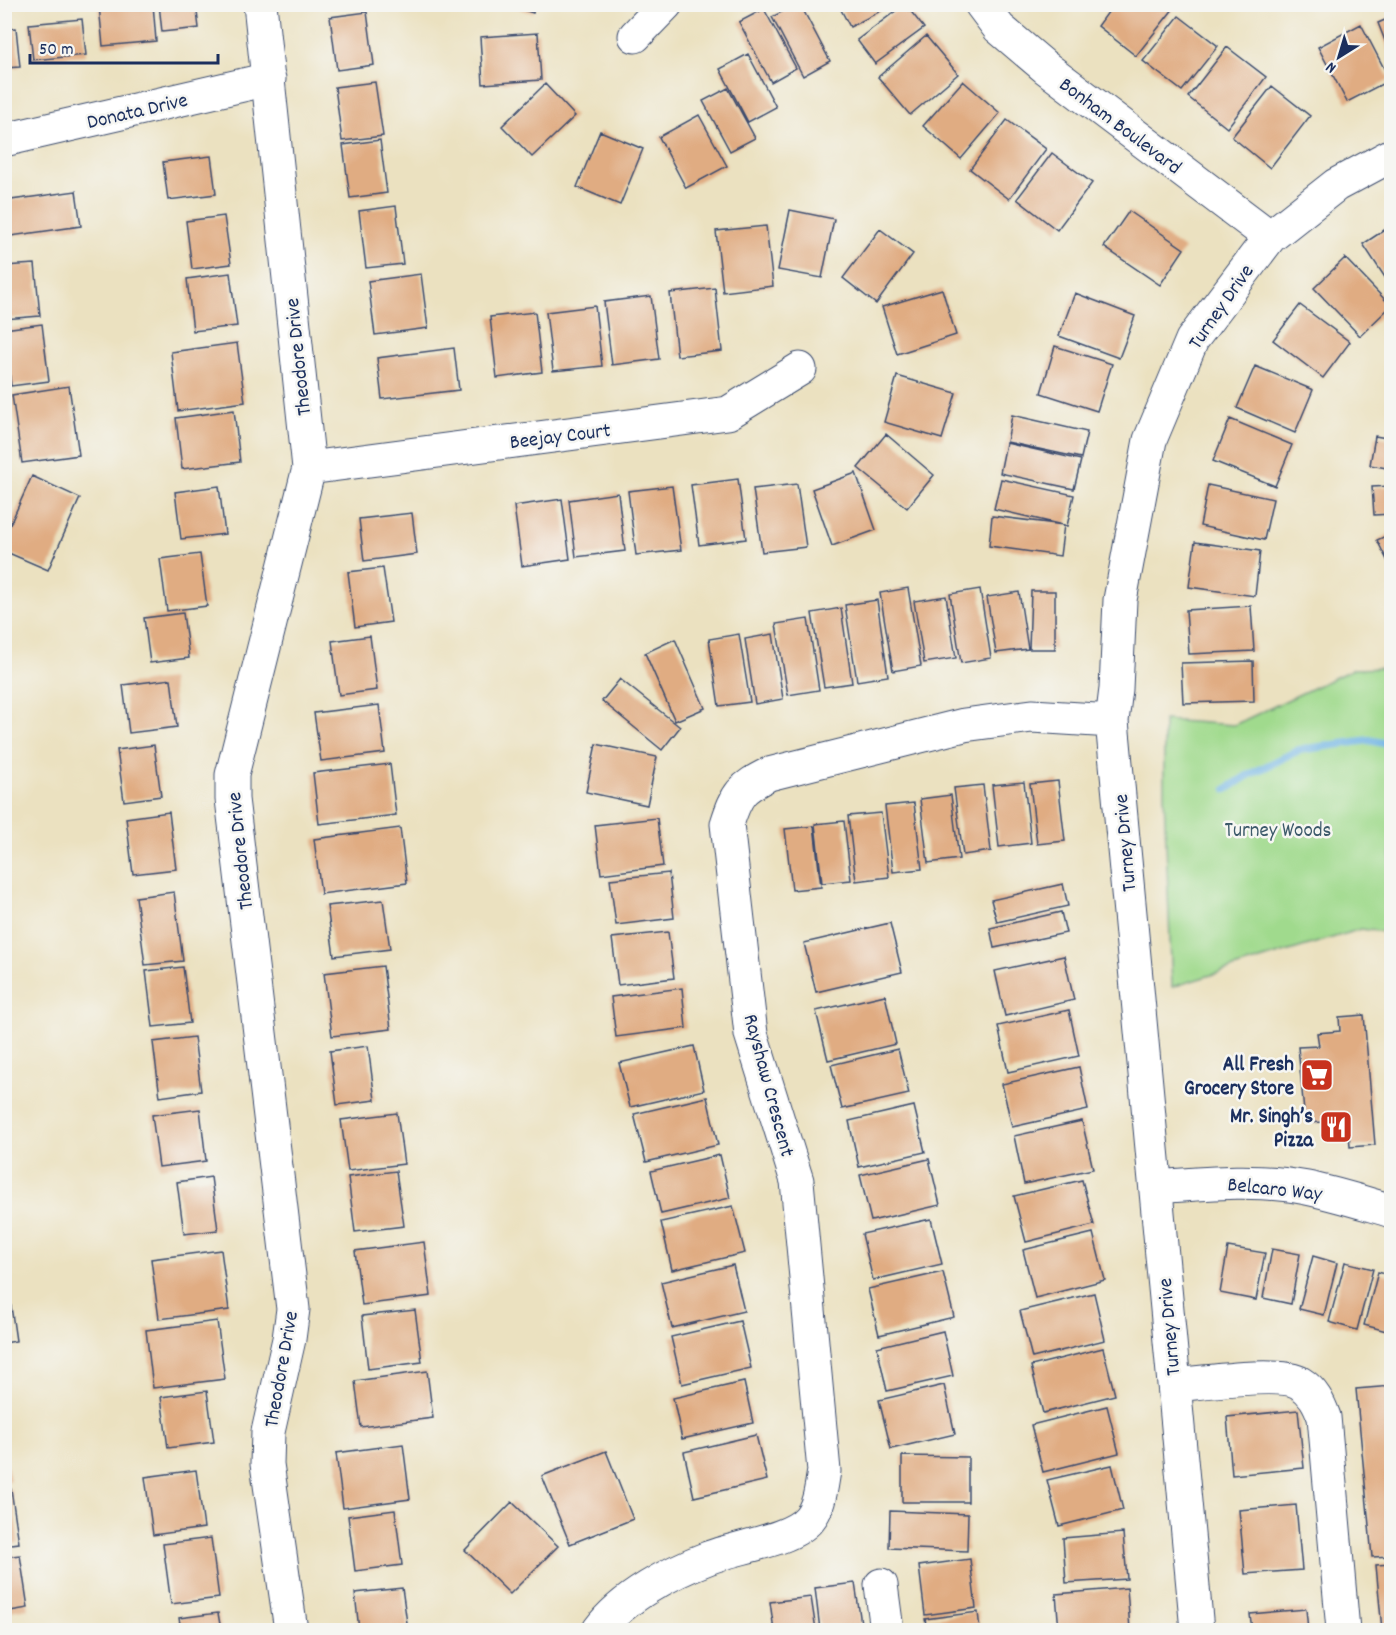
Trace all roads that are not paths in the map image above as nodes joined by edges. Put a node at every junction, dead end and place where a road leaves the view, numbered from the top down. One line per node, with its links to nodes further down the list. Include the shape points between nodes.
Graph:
1 (260, 4): 5 (street, Theodore Drive)
2 (666, 4): 4 (street)
3 (981, 4): 8 (street, Bonham Boulevard, via 999,28 1045,67)
4 (636, 36)
5 (268, 79): 6 (street, Donata Drive); 10 (street, Theodore Drive)
6 (4, 140)
7 (1392, 155): 8 (street, Turney Drive, via 1336,185)
8 (1270, 237): 11 (street, Turney Drive, via 1192,340 1150,440 1120,600)
9 (800, 369): 10 (street, Beejay Court, via 728,413)
10 (309, 468): 16 (street, Theodore Drive, via 232,775 293,1309 268,1432 267,1464)
11 (1112, 721): 12 (street, Turney Drive); 17 (street, Rayshaw Crescent, via 1032,716 964,725 769,774 747,785 734,803 727,824 751,1034 797,1181 824,1471 820,1496 809,1519 788,1533 708,1557 639,1592)
12 (1156, 1187): 13 (street, Belcaro Way, via 1260,1183 1305,1188); 14 (street, Turney Drive)
13 (1392, 1211)
14 (1174, 1384): 19 (street, Turney Drive); 20 (street, via 1280,1377 1299,1382 1316,1398 1324,1417)
15 (880, 1585): 18 (street)
16 (291, 1630)
17 (599, 1630)
18 (887, 1630)
19 (1197, 1630)
20 (1343, 1630)

